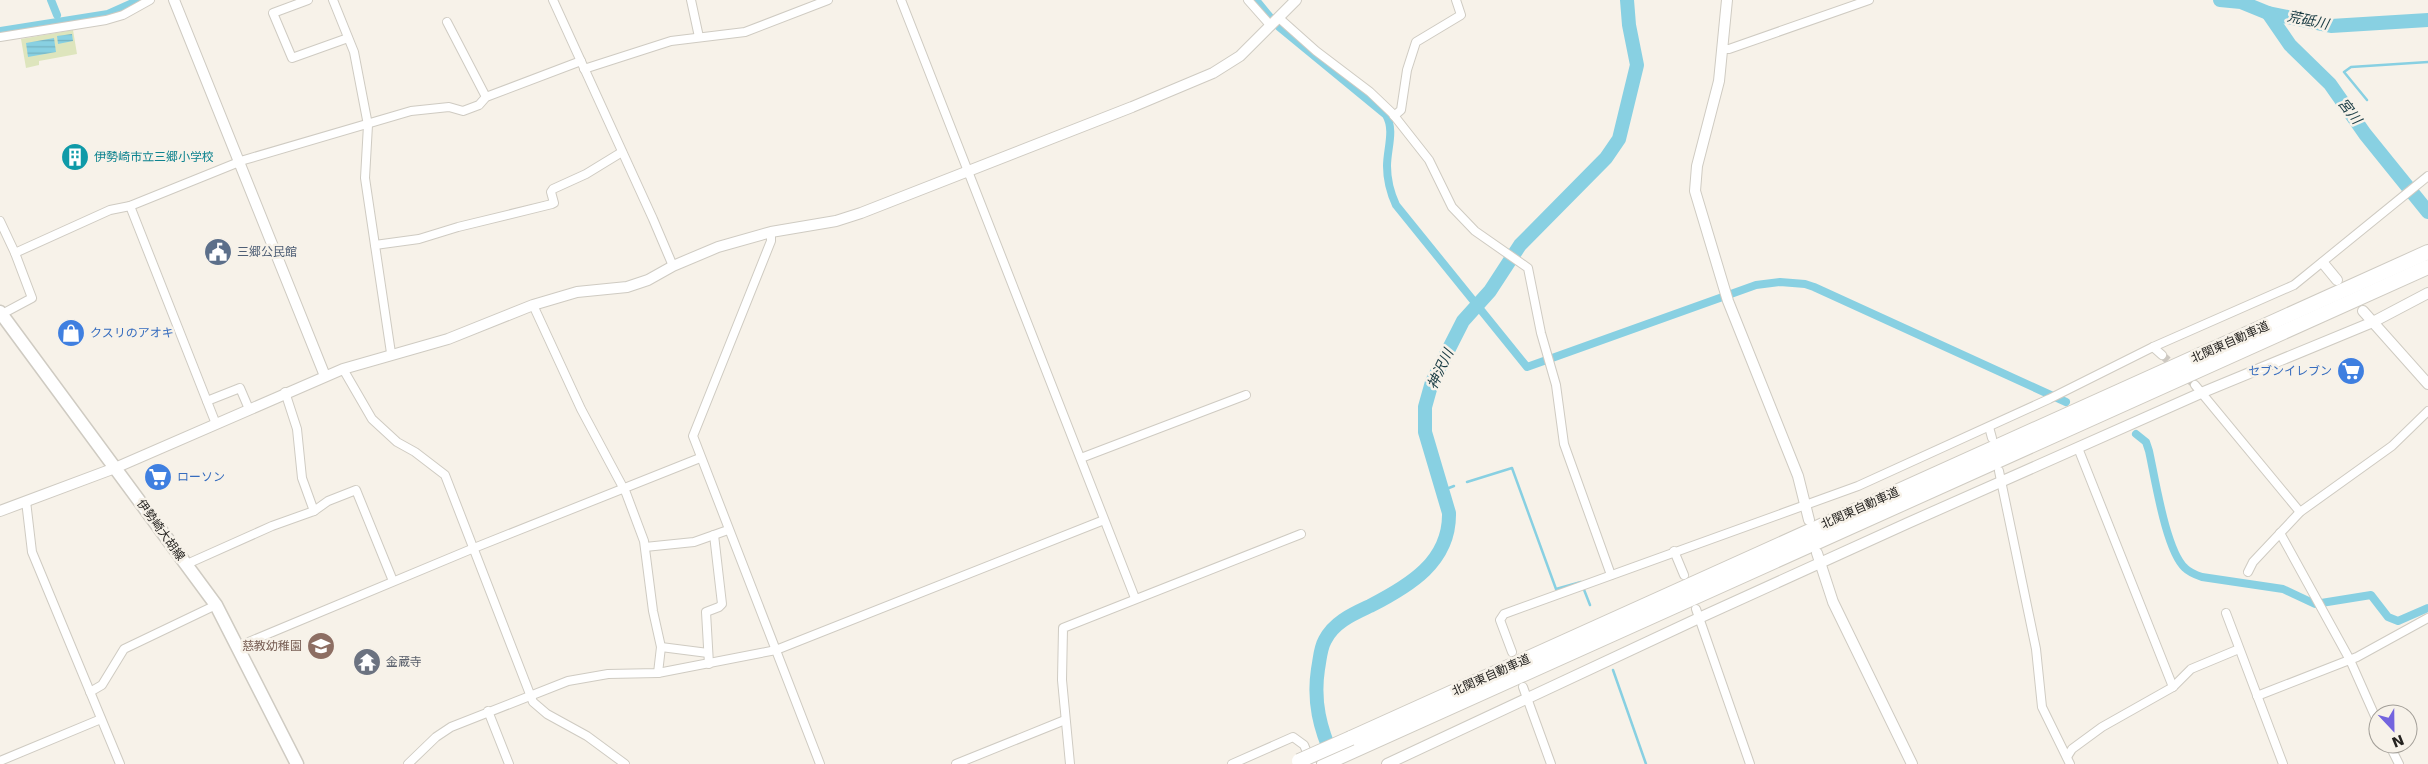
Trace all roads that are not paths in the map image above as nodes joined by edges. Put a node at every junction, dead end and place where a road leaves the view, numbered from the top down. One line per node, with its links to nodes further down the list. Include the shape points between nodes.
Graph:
1 (150, 0): 17 (street, via 106,20)
2 (174, 0): 26 (street)
3 (308, 0): 19 (street, via 273,14 292,58)
4 (333, 0): 19 (street)
5 (552, 0): 21 (street)
6 (691, 0): 18 (street)
7 (828, 0): 18 (street, via 745,32)
8 (900, 0): 27 (street)
9 (1248, 0): 16 (street)
10 (1296, 0): 14 (street)
11 (1456, 0): 23 (street, via 1461,14 1416,42 1407,70 1401,110)
12 (1726, 0): 20 (street)
13 (1869, 0): 20 (street)
14 (1279, 18): 16 (street); 23 (street, via 1370,92)
15 (447, 22): 22 (street)
16 (1271, 26): 27 (street, via 1231,62 1194,83)
17 (0, 37)
18 (699, 37): 21 (street, via 671,41)
19 (348, 38): 24 (street, via 354,52)
20 (1723, 49): 67 (street, via 1716,95 1697,166 1695,191 1728,301 1796,470)
21 (582, 65): 22 (street); 25 (street)
22 (486, 96): 24 (street, via 479,105 463,111 449,107 411,111)
23 (1394, 116): 84 (street, via 1429,160 1452,207 1476,231 1528,268 1556,385 1564,444)
24 (368, 124): 26 (street); 32 (street, via 365,178)
25 (622, 152): 32 (street, via 553,189 552,204 419,239); 36 (street)
26 (239, 162): 29 (street); 48 (street)
27 (968, 172): 31 (street, via 836,221); 61 (street)
28 (2428, 176): 35 (street)
29 (130, 206): 34 (street, via 110,210); 53 (street)
30 (0, 221): 34 (street)
31 (771, 232): 36 (street, via 718,247); 60 (street, via 771,241 694,432)
32 (376, 245): 45 (street)
33 (2428, 252): 111 (highway, 北関東自動車道)
34 (15, 253): 42 (street, via 32,298)
35 (2323, 263): 38 (street); 44 (street, via 2294,285)
36 (673, 266): 40 (street, via 627,287 577,292)
37 (2428, 267): 111 (highway, 北関東自動車道)
38 (2337, 280)
39 (2428, 293): 43 (street)
40 (533, 305): 45 (street, via 446,339); 65 (street, via 581,409)
41 (2363, 310): 43 (street)
42 (1, 313): 62 (main road, 伊勢崎大胡線)
43 (2373, 322): 49 (street); 50 (street)
44 (2153, 348): 46 (street); 57 (street)
45 (391, 353): 47 (street)
46 (2162, 355)
47 (343, 369): 48 (street); 78 (street, via 372,420 397,442 445,475)
48 (325, 376): 51 (street)
49 (2428, 384)
50 (2198, 389): 59 (street); 70 (street)
51 (285, 392): 54 (street); 69 (street, via 297,429 302,478)
52 (1246, 395): 61 (street)
53 (207, 401): 54 (street, via 240,388); 56 (street)
54 (249, 409): 56 (street)
55 (2428, 411): 70 (street, via 2392,446)
56 (216, 424): 62 (street)
57 (1989, 427): 58 (street); 67 (street, via 1858,486)
58 (1992, 438)
59 (2078, 448): 64 (street); 102 (street)
60 (700, 458): 65 (street); 73 (street)
61 (1081, 458): 71 (street)
62 (115, 468): 66 (street); 81 (main road, 伊勢崎大胡線)
63 (1999, 471): 64 (street)
64 (2002, 482): 82 (street); 112 (street, via 2036,649 2042,707)
65 (624, 489): 77 (street); 78 (street)
66 (26, 501): 68 (street); 103 (street, via 32,552)
67 (1805, 505): 72 (street); 79 (street)
68 (0, 511)
69 (314, 511): 81 (street); 86 (street, via 328,501 356,490)
70 (2300, 512): 74 (street)
71 (1104, 520): 87 (street); 95 (street)
72 (1809, 520)
73 (728, 530): 76 (street); 95 (street)
74 (2280, 533): 83 (street); 98 (street)
75 (1301, 534): 87 (street)
76 (714, 535): 77 (street, via 694,542); 97 (street, via 722,604 706,612)
77 (646, 547): 93 (street, via 653,611)
78 (474, 548): 86 (street); 104 (street)
79 (1674, 551): 84 (street); 85 (street)
80 (1817, 553): 82 (street)
81 (187, 564): 88 (main road, 伊勢崎大胡線)
82 (1822, 564): 89 (street); 128 (street, via 1833,602)
83 (2248, 572)
84 (1612, 575): 96 (street, via 1502,615 1500,620)
85 (1684, 576)
86 (393, 582): 92 (street)
87 (1135, 598): 110 (street, via 1063,628)
88 (216, 605): 92 (main road, 伊勢崎大胡線); 103 (street, via 124,649 102,685)
89 (1698, 613): 106 (street); 127 (street)
90 (2226, 613): 94 (street)
91 (2428, 618): 98 (street)
92 (239, 646): 116 (main road, 伊勢崎大胡線)
93 (661, 647): 97 (street); 100 (street)
94 (2239, 649): 102 (street, via 2191,669); 105 (street)
95 (776, 650): 99 (street); 120 (street)
96 (1512, 652)
97 (708, 653): 99 (street)
98 (2350, 660): 105 (street); 107 (street)
99 (709, 664): 100 (street)
100 (658, 673): 104 (street, via 595,675)
101 (1523, 686): 106 (street)
102 (2173, 687): 112 (street, via 2102,726 2072,749)
103 (90, 692): 109 (street)
104 (530, 695): 108 (street); 119 (street, via 539,709 587,736)
105 (2257, 696): 129 (street)
106 (1528, 699): 125 (street); 126 (street)
107 (2370, 704)
108 (488, 711): 117 (street, via 444,731); 118 (street)
109 (101, 719): 113 (street); 115 (street)
110 (1065, 720): 121 (street); 122 (street)
111 (1354, 744): 114 (highway, 北関東自動車道, bridge); 124 (highway, 北関東自動車道)
112 (2069, 760)
113 (0, 761)
114 (1301, 763): 123 (street, via 1304,745 1293,737)
115 (120, 764)
116 (297, 764)
117 (408, 764)
118 (508, 764)
119 (625, 764)
120 (820, 764)
121 (956, 764)
122 (1070, 764)
123 (1232, 764)
124 (1324, 764)
125 (1387, 764)
126 (1551, 764)
127 (1750, 764)
128 (1912, 764)
129 (2282, 764)

